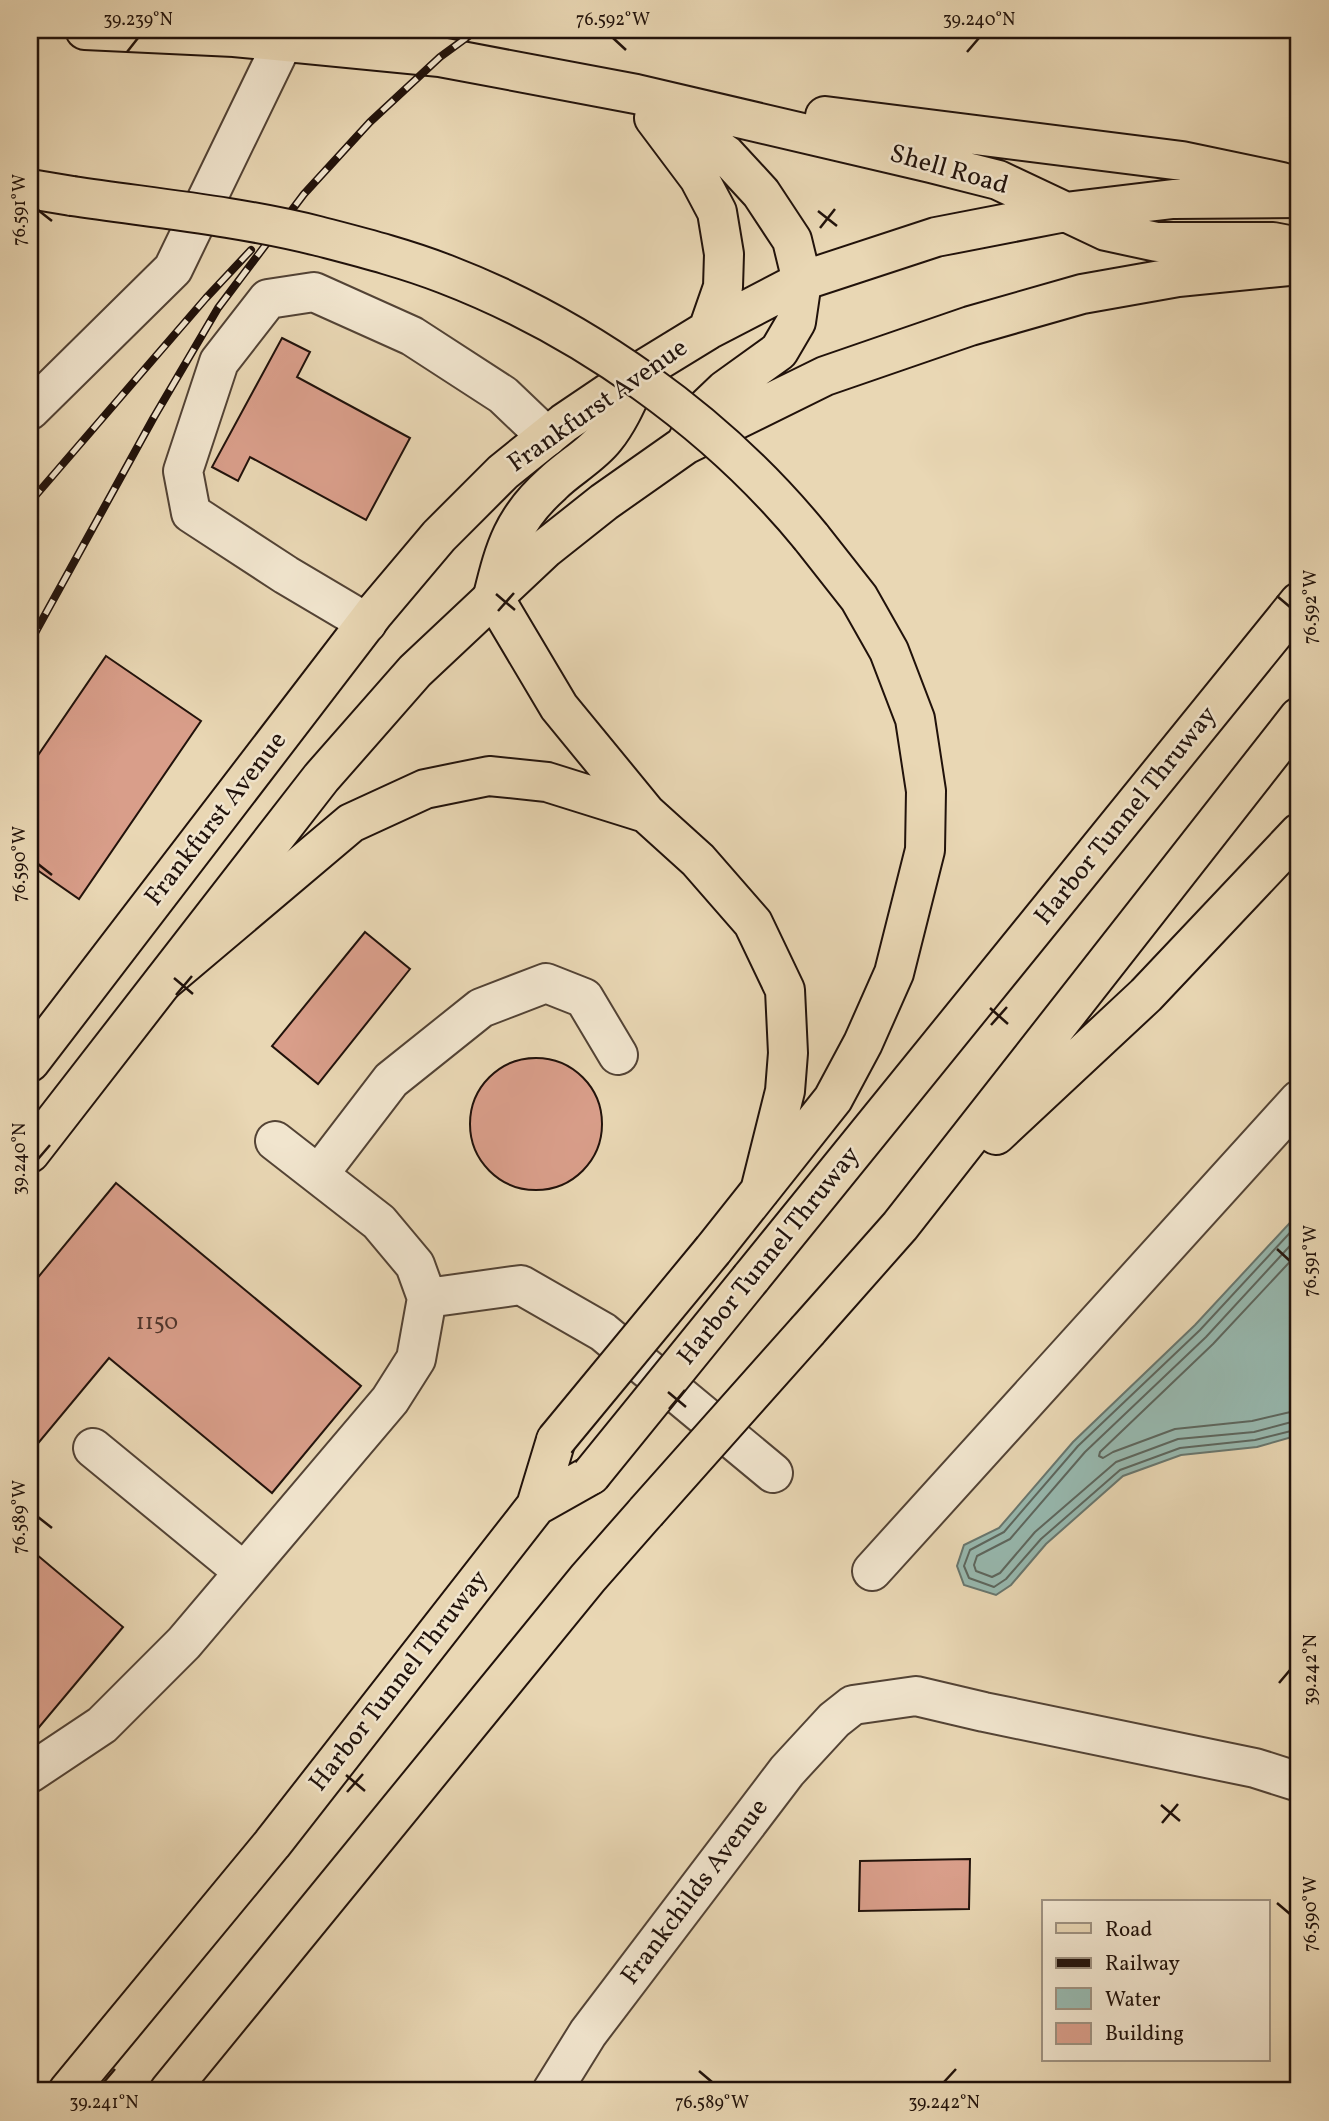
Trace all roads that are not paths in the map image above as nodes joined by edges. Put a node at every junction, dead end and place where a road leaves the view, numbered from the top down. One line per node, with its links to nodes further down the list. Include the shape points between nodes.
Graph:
1 (85, 30): 2 (main road, Shell Road)
2 (283, 42): 3 (main road, Shell Road, via 440,57); 13 (lane, via 173,269)
3 (636, 94): 4 (main road, Shell Road, via 1182,161); 7 (main road, Shell Road, via 998,180); 10 (main road, via 726,155 761,193 792,240); 11 (main road, via 699,178 717,212 724,254 723,287)
4 (1299, 185)
5 (30, 189): 29 (main road, bridge, via 315,236 444,273 505,300 556,326 679,408 779,498 859,598 889,651 915,719 926,791 925,850 894,972 863,1043 833,1099)
6 (1299, 198): 7 (main road, Frankfurst Avenue, via 1173,199)
7 (1065, 212): 8 (main road, Shell Road, via 1106,231 1157,242 1273,242); 10 (main road, Frankfurst Avenue, via 936,237)
8 (1299, 247)
9 (1299, 265): 15 (main road, via 1178,277 1094,292 983,322 825,376)
10 (802, 281): 11 (main road, Frankfurst Avenue); 15 (main road, via 796,322 779,351 704,411)
11 (708, 330): 12 (main road, Frankfurst Avenue)
12 (641, 371): 14 (main road, Frankfurst Avenue); 16 (main road, via 604,440 551,484 522,516 504,550)
13 (30, 410)
14 (547, 437): 18 (main road, Frankfurst Avenue, via 503,472 439,536); 18 (lane, via 503,395 412,336 314,292 268,299 219,362 183,471 191,513)
15 (685, 445): 16 (main road, via 546,548)
16 (493, 597): 20 (main road, via 559,707); 22 (main road, via 415,671 321,778)
17 (1299, 603): 34 (main road, Harbor Tunnel Thruway, bridge, via 591,1475)
18 (367, 624): 24 (main road, Frankfurst Avenue)
19 (1299, 717): 30 (main road)
20 (646, 813): 22 (main road, via 547,782 489,776 425,789 351,823); 29 (main road, via 698,860 753,923 785,990 785,1091)
21 (1299, 833): 30 (main road, via 1146,995)
22 (164, 981): 27 (main road)
23 (618, 1055): 28 (lane, via 583,998 546,983 481,1008 391,1080)
24 (30, 1062)
25 (1299, 1100): 35 (lane)
26 (275, 1141): 28 (lane)
27 (30, 1153)
28 (319, 1174): 31 (lane, via 379,1222 415,1265)
29 (760, 1191): 34 (main road, bridge, via 556,1440)
30 (900, 1226): 40 (main road, bridge, via 588,1578)
31 (427, 1298): 33 (lane, via 521,1284 603,1332); 36 (lane, via 416,1359 390,1399)
32 (93, 1448): 36 (lane)
33 (773, 1474)
34 (536, 1506): 39 (main road, Harbor Tunnel Thruway, via 272,1844)
35 (873, 1571)
36 (244, 1572): 37 (lane, via 184,1643 102,1725)
37 (30, 1773)
38 (1299, 1782): 41 (lane, Frankchilds Avenue, via 1255,1768 916,1696 853,1705 787,1771 589,2033)
39 (68, 2091)
40 (169, 2091)
41 (552, 2091)

